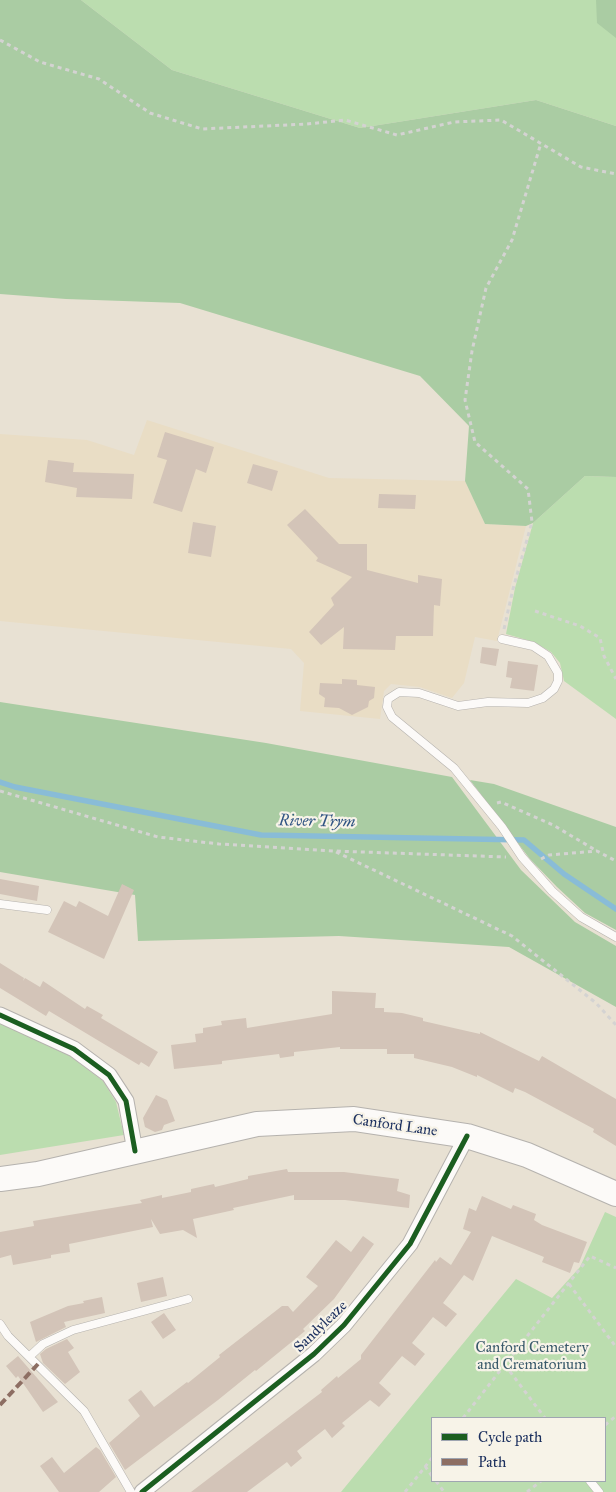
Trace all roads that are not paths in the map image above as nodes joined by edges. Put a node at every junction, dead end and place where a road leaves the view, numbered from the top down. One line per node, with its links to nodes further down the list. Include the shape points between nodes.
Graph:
1 (502, 639): 4 (lane, via 533,646 548,656 558,674 554,689 543,698 528,703 488,702 458,706 419,693 399,692 388,699 387,707 392,717 454,768 552,891 581,917)
2 (0, 904): 3 (lane)
3 (47, 910)
4 (616, 937)
5 (0, 1015): 7 (street, via 74,1049 109,1075 126,1100)
6 (468, 1136): 7 (main road, Canford Lane, via 354,1118 257,1124); 9 (main road, Canford Lane, via 527,1155); 14 (street, Sandyleaze, via 410,1244 344,1325 314,1354)
7 (135, 1151): 8 (main road, Canford Lane, via 38,1174)
8 (0, 1179)
9 (616, 1194)
10 (188, 1299): 12 (lane, via 73,1330 43,1344)
11 (0, 1324): 12 (lane)
12 (30, 1356): 13 (lane, via 84,1411)
13 (131, 1492)
14 (142, 1492)

